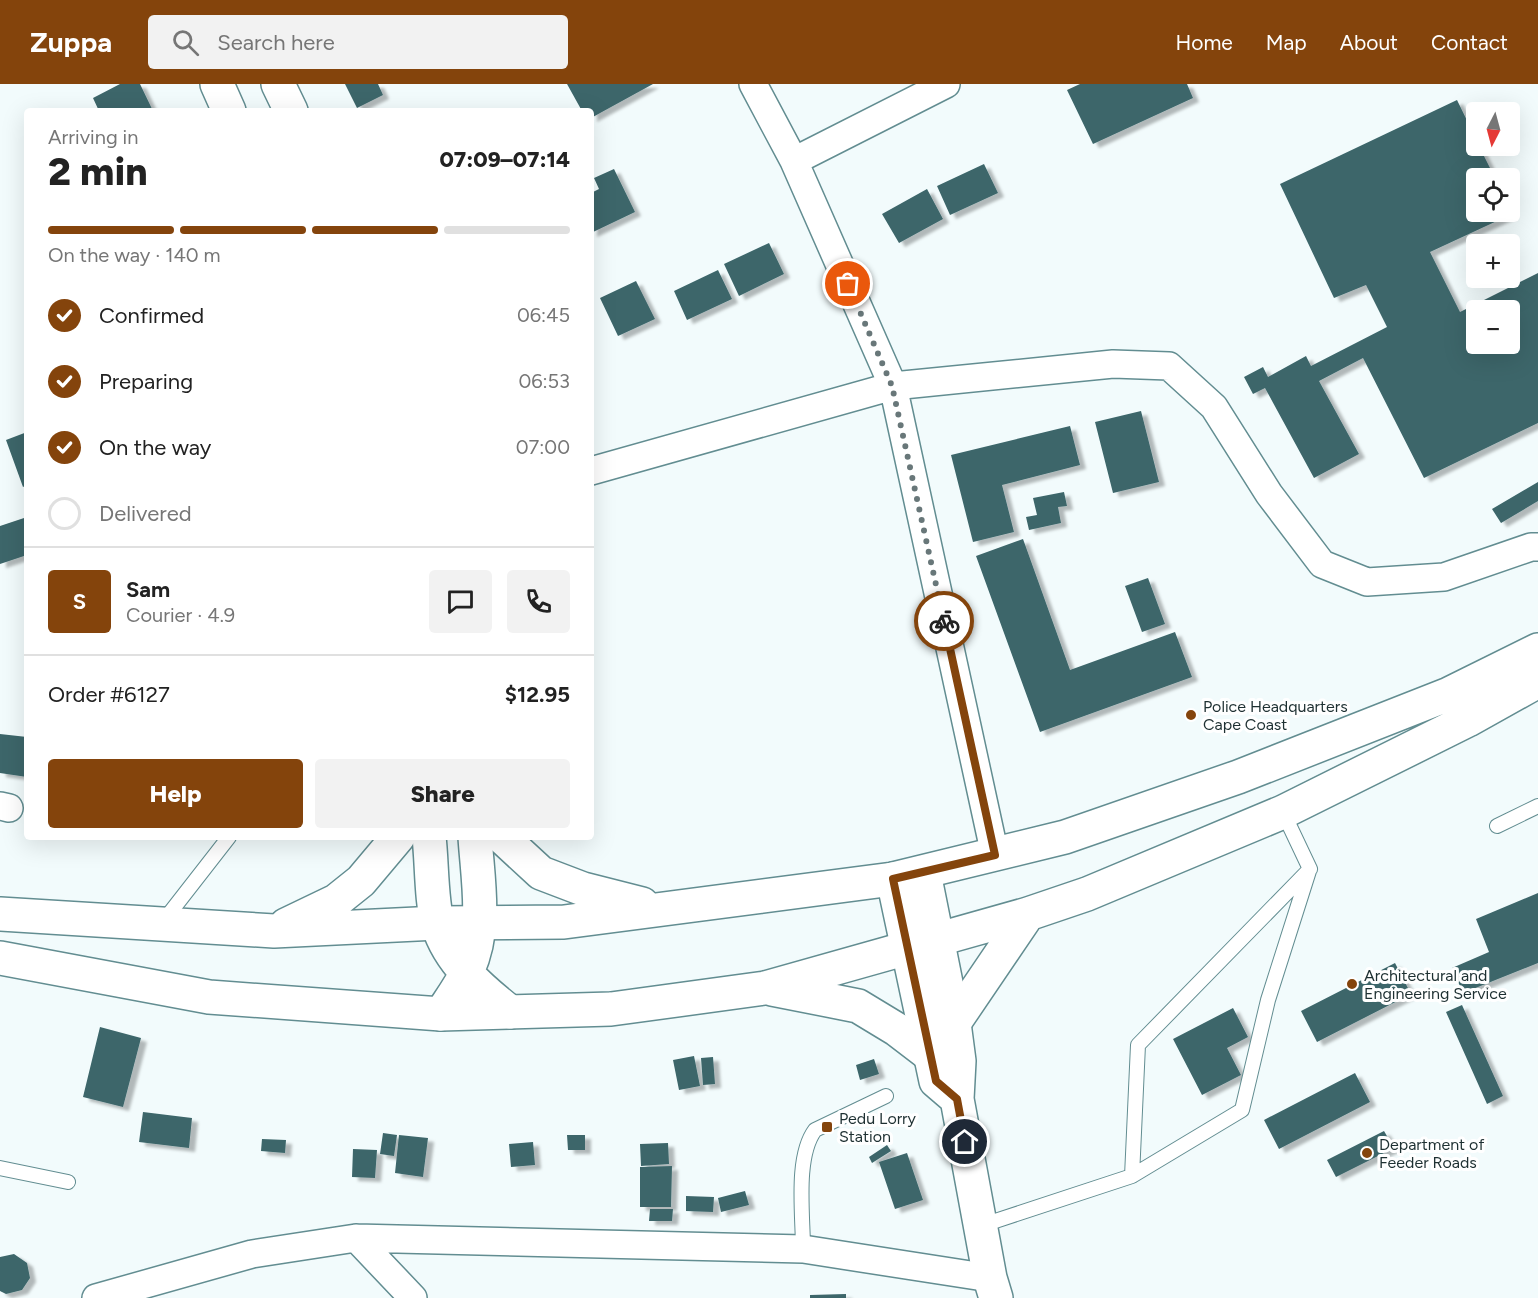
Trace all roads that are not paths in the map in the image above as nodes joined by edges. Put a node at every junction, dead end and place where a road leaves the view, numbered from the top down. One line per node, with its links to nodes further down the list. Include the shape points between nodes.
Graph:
1 (217, 84): 4 (main road)
2 (753, 84): 5 (street)
3 (946, 84): 5 (street)
4 (228, 108)
5 (794, 161): 6 (street)
6 (892, 386): 7 (street); 8 (street, via 1113,364 1169,366 1214,407 1269,494 1322,564 1367,582 1444,577); 19 (street)
7 (594, 470)
8 (1538, 547)
9 (1538, 650): 19 (main road, via 1449,694 1238,777 1065,837)
10 (1538, 681): 12 (main road)
11 (1538, 806): 13 (lane)
12 (1283, 812): 20 (lane); 24 (main road, via 1087,894)
13 (1497, 826)
14 (227, 840): 27 (lane)
15 (395, 840): 28 (main road, via 361,881 336,901)
16 (429, 840): 25 (main road)
17 (475, 840): 26 (main road)
18 (505, 840): 22 (main road, via 541,873 583,889)
19 (995, 855): 21 (main road)
20 (1310, 869): 40 (lane, via 1138,1045); 40 (lane, via 1268,1000 1242,1110)
21 (908, 876): 22 (main road); 29 (main road)
22 (658, 908): 26 (main road, via 564,922)
23 (0, 914): 27 (main road)
24 (1028, 914): 29 (main road); 35 (main road)
25 (437, 923): 26 (main road); 28 (main road); 31 (main road, via 450,953)
26 (481, 923): 31 (main road)
27 (161, 924): 28 (main road)
28 (274, 931)
29 (923, 944): 32 (main road); 35 (main road); 36 (main road)
30 (0, 958): 34 (main road, via 209,997)
31 (467, 972): 33 (main road); 34 (main road)
32 (765, 988): 33 (main road, via 611,1009); 36 (main road, via 858,1006)
33 (510, 1012): 34 (main road)
34 (441, 1014)
35 (954, 1023): 38 (main road, via 959,1061)
36 (930, 1055): 38 (main road, via 936,1081)
37 (886, 1096): 44 (lane, via 815,1130 807,1140)
38 (957, 1099): 42 (main road)
39 (0, 1167): 41 (lane)
40 (1132, 1176): 42 (lane)
41 (68, 1182)
42 (980, 1226): 45 (main road)
43 (356, 1238): 44 (street); 46 (street, via 252,1254); 47 (street)
44 (803, 1249): 45 (street)
45 (993, 1288)
46 (96, 1298)
47 (413, 1298)

